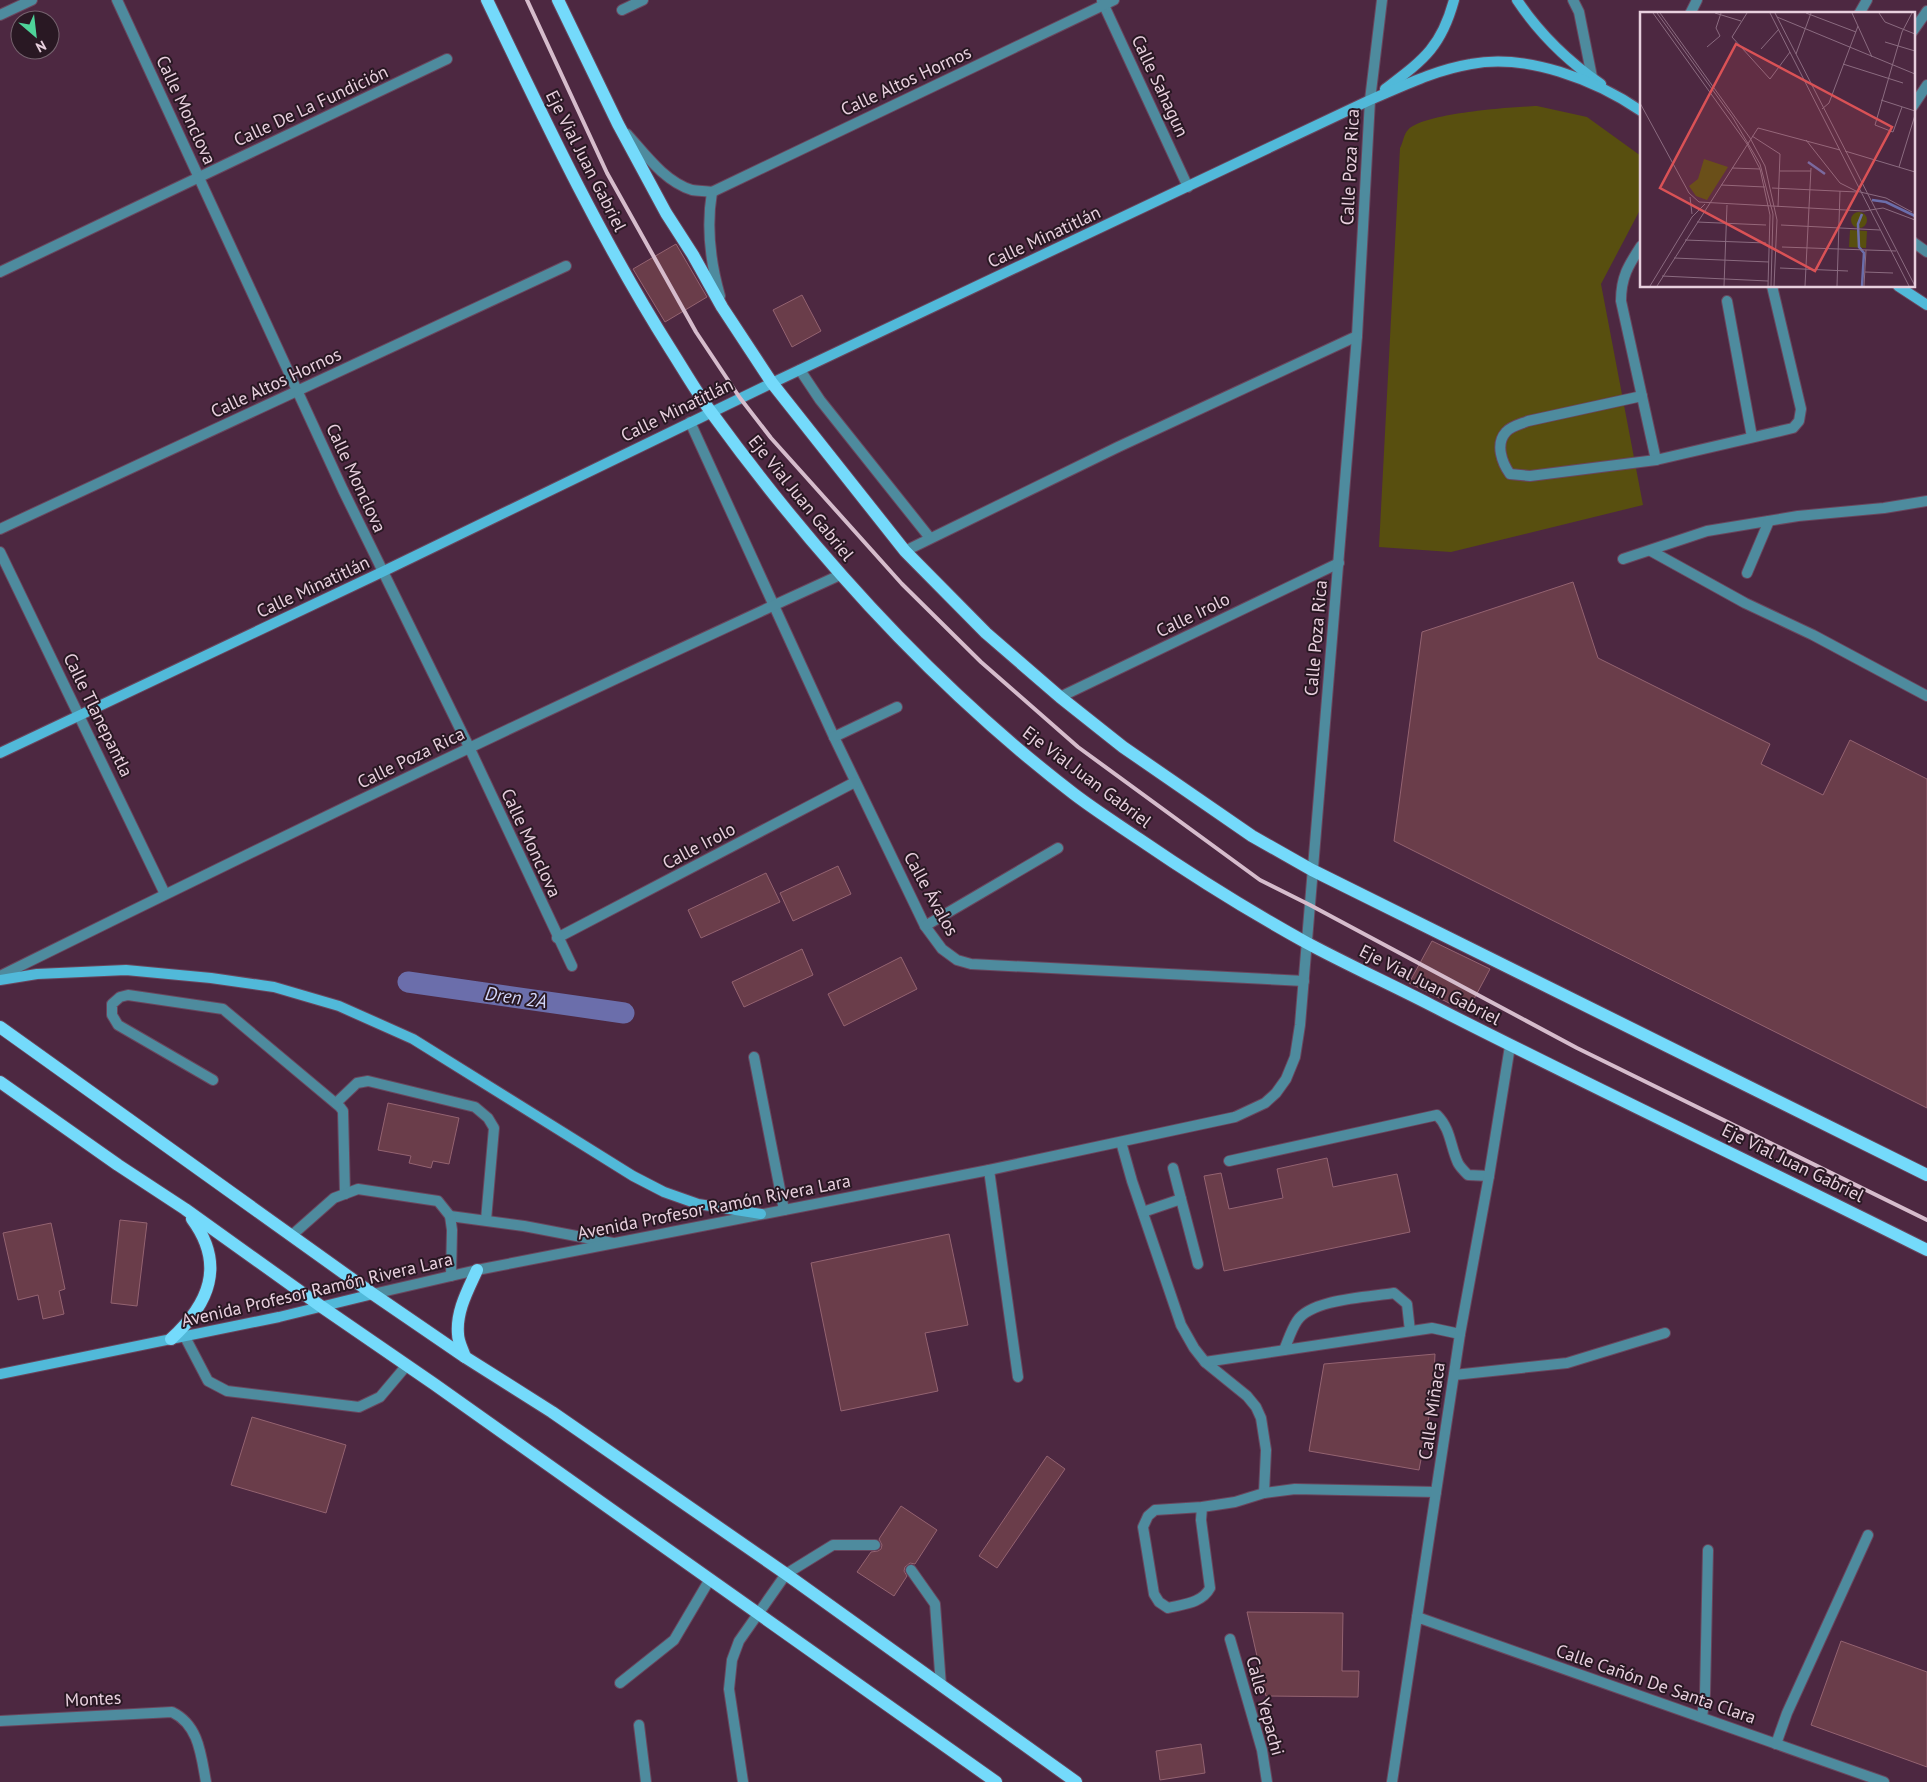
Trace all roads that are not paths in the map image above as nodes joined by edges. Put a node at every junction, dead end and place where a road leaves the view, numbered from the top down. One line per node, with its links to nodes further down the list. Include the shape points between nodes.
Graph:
1 (32, 0): 18 (street)
2 (117, 0): 28 (street, Calle Monclova)
3 (487, 0): 46 (main road, Eje Vial Juan Gabriel, via 635,294)
4 (558, 0): 27 (main road)
5 (643, 0): 14 (street)
6 (1114, 0): 13 (street, Calle Altos Hornos)
7 (1382, 0): 24 (street, Calle Poza Rica)
8 (1454, 0): 24 (main road, via 1436,45 1420,62)
9 (1517, 0): 21 (main road, via 1556,47)
10 (1573, 0): 21 (street, via 1579,12)
11 (1697, 0): 16 (street)
12 (1867, 0): 17 (street)
13 (1102, 2): 29 (street, Calle Sahagun); 30 (street, Calle Altos Hornos)
14 (622, 10)
15 (1927, 11): 19 (street)
16 (1691, 12)
17 (1860, 12)
18 (0, 15)
19 (1914, 30)
20 (447, 60): 28 (street, Calle De La Fundición)
21 (1592, 77): 23 (main road)
22 (1927, 85): 25 (street)
23 (1619, 95): 24 (main road, via 1554,68 1506,62 1472,63 1426,76); 26 (main road)
24 (1370, 100): 29 (main road, Calle Minatitlán); 41 (street, Calle Poza Rica)
25 (1914, 104)
26 (1640, 109)
27 (618, 124): 30 (street, via 658,168 676,182 693,190); 40 (main road)
28 (199, 177): 35 (street, Calle De La Fundición); 44 (street, Calle Monclova)
29 (1188, 187): 42 (main road, Calle Minatitlán)
30 (712, 192): 40 (street, via 709,245)
31 (1914, 243): 33 (street)
32 (1640, 248): 45 (street, via 1625,271 1621,301)
33 (1927, 252)
34 (566, 266): 44 (street, Calle Altos Hornos)
35 (0, 272)
36 (1772, 288): 48 (street, via 1801,409 1799,421 1793,428)
37 (1901, 288): 39 (main road)
38 (1727, 301): 48 (street)
39 (1927, 306)
40 (722, 307): 43 (main road)
41 (1357, 336): 53 (street); 58 (street, Calle Poza Rica)
42 (800, 370): 43 (main road, Calle Minatitlán); 53 (street, via 820,400)
43 (772, 383): 46 (main road, Calle Minatitlán); 54 (main road)
44 (298, 390): 52 (street, Calle Altos Hornos); 59 (street, Calle Monclova)
45 (1642, 396): 49 (street); 49 (street, via 1515,426 1506,432 1502,440 1503,466 1510,474 1530,476)
46 (710, 412): 47 (main road, Calle Minatitlán); 61 (main road, Eje Vial Juan Gabriel)
47 (690, 422): 59 (main road, Calle Minatitlán); 62 (street, Calle Ávalos)
48 (1752, 438): 49 (street)
49 (1656, 460)
50 (1927, 501): 51 (street)
51 (1769, 521): 55 (street, via 1707,531); 60 (street)
52 (0, 529)
53 (930, 538): 54 (street)
54 (905, 551): 64 (main road, via 986,633)
55 (1651, 551): 57 (street); 63 (street)
56 (0, 552): 66 (street, Calle Tlanepantla)
57 (1623, 559)
58 (1340, 563): 64 (street, Calle Irolo); 72 (street, Calle Poza Rica)
59 (382, 572): 66 (main road, Calle Minatitlán); 68 (street, Calle Monclova)
60 (1746, 573)
61 (840, 575): 62 (street, Calle Poza Rica); 76 (main road, Eje Vial Juan Gabriel, via 934,672 1018,749 1078,797 1208,885)
62 (774, 606): 67 (street, Calle Ávalos); 68 (street, Calle Poza Rica)
63 (1927, 696)
64 (1060, 697): 72 (main road, via 1181,788 1252,836)
65 (897, 707): 67 (street)
66 (80, 715): 69 (main road, Calle Minatitlán); 73 (street, Calle Tlanepantla)
67 (834, 737): 70 (street, Calle Ávalos)
68 (469, 747): 73 (street, Calle Poza Rica); 75 (street, Calle Monclova)
69 (0, 753)
70 (855, 782): 74 (street, Calle Ávalos); 75 (street, Calle Irolo)
71 (1058, 848): 74 (street)
72 (1312, 870): 76 (street, Calle Poza Rica); 90 (main road)
73 (165, 894): 78 (street, Calle Poza Rica)
74 (926, 926): 79 (street, Calle Ávalos, via 942,949 957,960 971,964)
75 (557, 938): 77 (street, Calle Monclova)
76 (1308, 943): 79 (street, Avenida Profesor Ramón Rivera Lara); 81 (main road, Eje Vial Juan Gabriel)
77 (572, 966)
78 (0, 978): 97 (main road, via 126,970 274,987 339,1006 414,1039 633,1176 664,1192 698,1204)
79 (1304, 981): 86 (street, Avenida Profesor Ramón Rivera Lara, via 1295,1057 1286,1079 1265,1103 1235,1117)
80 (0, 1027): 100 (main road)
81 (1510, 1046): 91 (street, Calle Miñaca); 102 (main road, Eje Vial Juan Gabriel)
82 (754, 1057): 95 (street)
83 (213, 1080): 85 (street, via 118,1025 112,1015 112,1004 120,996 128,995 223,1008)
84 (0, 1082): 94 (main road)
85 (336, 1103): 92 (street, via 343,1112); 99 (street, via 356,1083 368,1080 475,1107 494,1128)
86 (1121, 1142): 89 (street, Avenida Profesor Ramón Rivera Lara); 96 (street)
87 (1228, 1161): 91 (street, via 1436,1115 1444,1122 1458,1164 1468,1175)
88 (1173, 1168): 93 (street)
89 (989, 1170): 95 (street, Avenida Profesor Ramón Rivera Lara); 119 (street)
90 (1927, 1175)
91 (1489, 1176): 110 (street, Calle Miñaca)
92 (345, 1194): 98 (street, via 358,1189 438,1201); 100 (street, via 334,1198)
93 (1181, 1199): 96 (street); 103 (street)
94 (185, 1209): 107 (main road); 112 (main road, via 204,1239 209,1254 210,1278 203,1301 190,1322)
95 (784, 1210): 97 (street, Avenida Profesor Ramón Rivera Lara)
96 (1142, 1212): 115 (street, via 1181,1325)
97 (761, 1214): 101 (street, Avenida Profesor Ramón Rivera Lara)
98 (450, 1216): 99 (street); 105 (street)
99 (486, 1220): 101 (street)
100 (291, 1236): 106 (main road)
101 (614, 1243): 104 (street, Avenida Profesor Ramón Rivera Lara)
102 (1927, 1250)
103 (1198, 1264)
104 (477, 1270): 105 (street, Avenida Profesor Ramón Rivera Lara); 114 (main road, via 461,1306 458,1336)
105 (451, 1276): 106 (street, Avenida Profesor Ramón Rivera Lara)
106 (373, 1294): 107 (main road, Avenida Profesor Ramón Rivera Lara); 114 (main road)
107 (322, 1307): 111 (main road, Avenida Profesor Ramón Rivera Lara); 116 (main road)
108 (1410, 1331): 110 (street, via 1432,1328); 113 (street); 113 (street, via 1407,1304 1394,1293 1310,1309 1298,1320)
109 (1666, 1333): 118 (street, via 1567,1363)
110 (1460, 1334): 118 (street, Calle Miñaca)
111 (185, 1336): 112 (main road, Avenida Profesor Ramón Rivera Lara); 116 (street, via 208,1381 236,1392 359,1407 380,1397)
112 (171, 1340): 117 (main road, Avenida Profesor Ramón Rivera Lara)
113 (1284, 1350): 115 (street)
114 (465, 1357): 127 (main road, via 552,1412)
115 (1204, 1362): 121 (street, via 1256,1407 1266,1450)
116 (407, 1365): 128 (main road)
117 (0, 1374)
118 (1454, 1375): 120 (street, Calle Miñaca)
119 (1018, 1377)
120 (1436, 1492): 121 (street, via 1294,1488); 130 (street, Calle Miñaca)
121 (1264, 1493): 122 (street)
122 (1202, 1507): 122 (street, via 1210,1588 1206,1596 1197,1601 1168,1608 1154,1594 1143,1527 1155,1510)
123 (1868, 1535): 137 (street)
124 (875, 1545): 127 (street, via 833,1545)
125 (1708, 1550): 134 (street)
126 (911, 1570): 133 (street, via 935,1604)
127 (786, 1574): 129 (street); 133 (main road)
128 (710, 1579): 129 (main road); 132 (street, via 674,1640)
129 (759, 1614): 140 (street, via 739,1641 732,1660 729,1689); 141 (main road)
130 (1417, 1618): 134 (street, Calle Cañón De Santa Clara); 144 (street, Calle Miñaca)
131 (1230, 1639): 143 (street, Calle Yepachi, via 1262,1750)
132 (620, 1683)
133 (941, 1686): 142 (main road)
134 (1702, 1718): 137 (street, Calle Cañón De Santa Clara)
135 (0, 1721): 138 (street, Montes, via 172,1712 185,1720 193,1731 199,1744)
136 (639, 1725): 139 (street)
137 (1776, 1744): 145 (street, Calle Cañón De Santa Clara)
138 (206, 1782)
139 (646, 1782)
140 (743, 1782)
141 (996, 1782)
142 (1076, 1782)
143 (1267, 1782)
144 (1392, 1782)
145 (1884, 1782)

